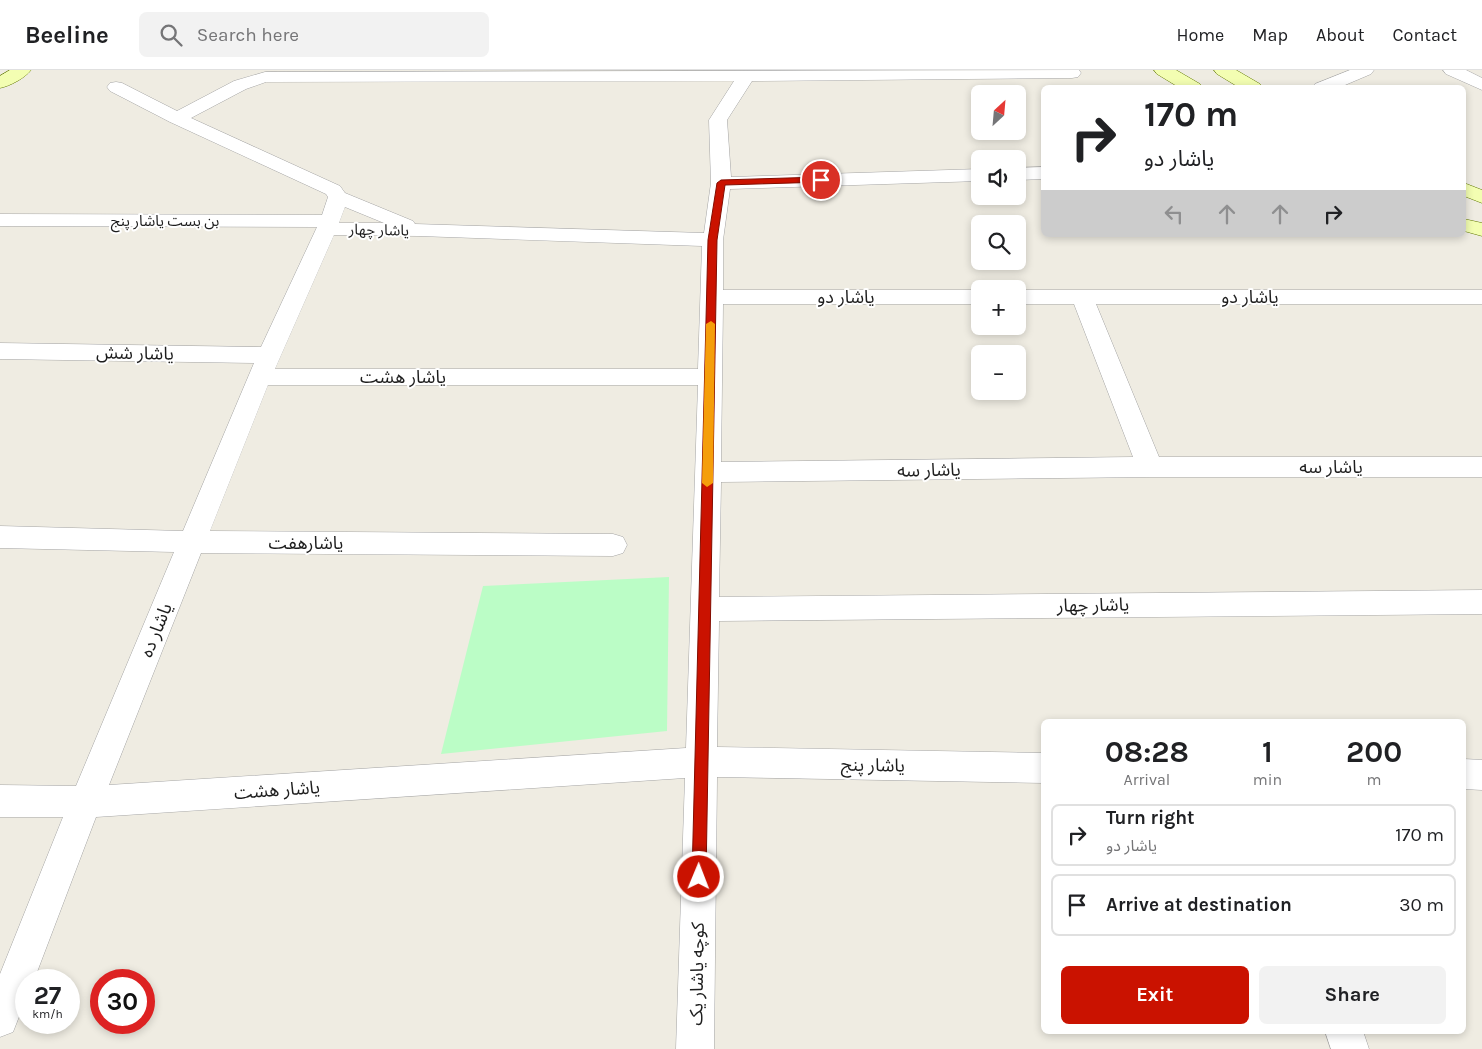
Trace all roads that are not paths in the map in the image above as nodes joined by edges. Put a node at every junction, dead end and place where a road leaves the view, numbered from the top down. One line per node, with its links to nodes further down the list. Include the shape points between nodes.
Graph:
1 (22, 70): 8 (street)
2 (1163, 70): 10 (street)
3 (1223, 70): 11 (street)
4 (1365, 70): 12 (street)
5 (1452, 70): 9 (street)
6 (749, 73): 7 (street); 14 (street, via 266,77 245,83); 18 (street, کوچه یاشار یک, via 718,120)
7 (1072, 73)
8 (0, 83)
9 (1482, 84)
10 (1189, 85)
11 (1249, 85)
12 (1328, 85)
13 (116, 87): 14 (street, یاشار چهار)
14 (177, 118): 21 (street, یاشار چهار, via 333,190)
15 (1041, 173): 16 (street)
16 (1026, 174)
17 (971, 175): 18 (street)
18 (721, 183): 27 (street, کوچه یاشار یک)
19 (1466, 190): 20 (street)
20 (1482, 197)
21 (338, 198): 23 (street, یاشار چهار); 25 (street)
22 (0, 220): 23 (street, بن بست یاشار پنج)
23 (329, 225): 25 (street, یاشار چهار); 34 (street)
24 (1466, 225): 26 (street)
25 (418, 230): 27 (street, یاشار چهار)
26 (1482, 230)
27 (713, 240): 28 (street, کوچه یاشار یک)
28 (711, 297): 29 (street, یاشار دو); 35 (street, کوچه یاشار یک)
29 (971, 297)
30 (1026, 297): 31 (street, یاشار دو)
31 (1082, 297): 32 (street, یاشار دو); 36 (street)
32 (1482, 297)
33 (0, 351): 34 (street, یاشار شش)
34 (264, 366): 35 (street, یاشار هشت); 40 (street, یاشار ده)
35 (710, 377): 38 (street, کوچه یاشار یک)
36 (1150, 467): 37 (street, یاشار سه); 38 (street, یاشار سه)
37 (1482, 467)
38 (707, 472): 43 (street, کوچه یاشار یک)
39 (0, 537): 40 (street, یاشارهفت)
40 (192, 542): 41 (street, یاشارهفت); 49 (street, یاشار ده)
41 (613, 545)
42 (1482, 602): 43 (street, یاشار چهار)
43 (704, 609): 44 (street, کوچه یاشار یک)
44 (701, 762): 45 (street, یاشار پنج); 49 (street, یاشار هشت); 52 (street, کوچه یاشار یک)
45 (1041, 768)
46 (1466, 774): 47 (street)
47 (1482, 775)
48 (0, 801): 49 (street)
49 (86, 802): 50 (street)
50 (0, 1019)
51 (1345, 1034): 53 (street)
52 (695, 1049)
53 (1350, 1049)

